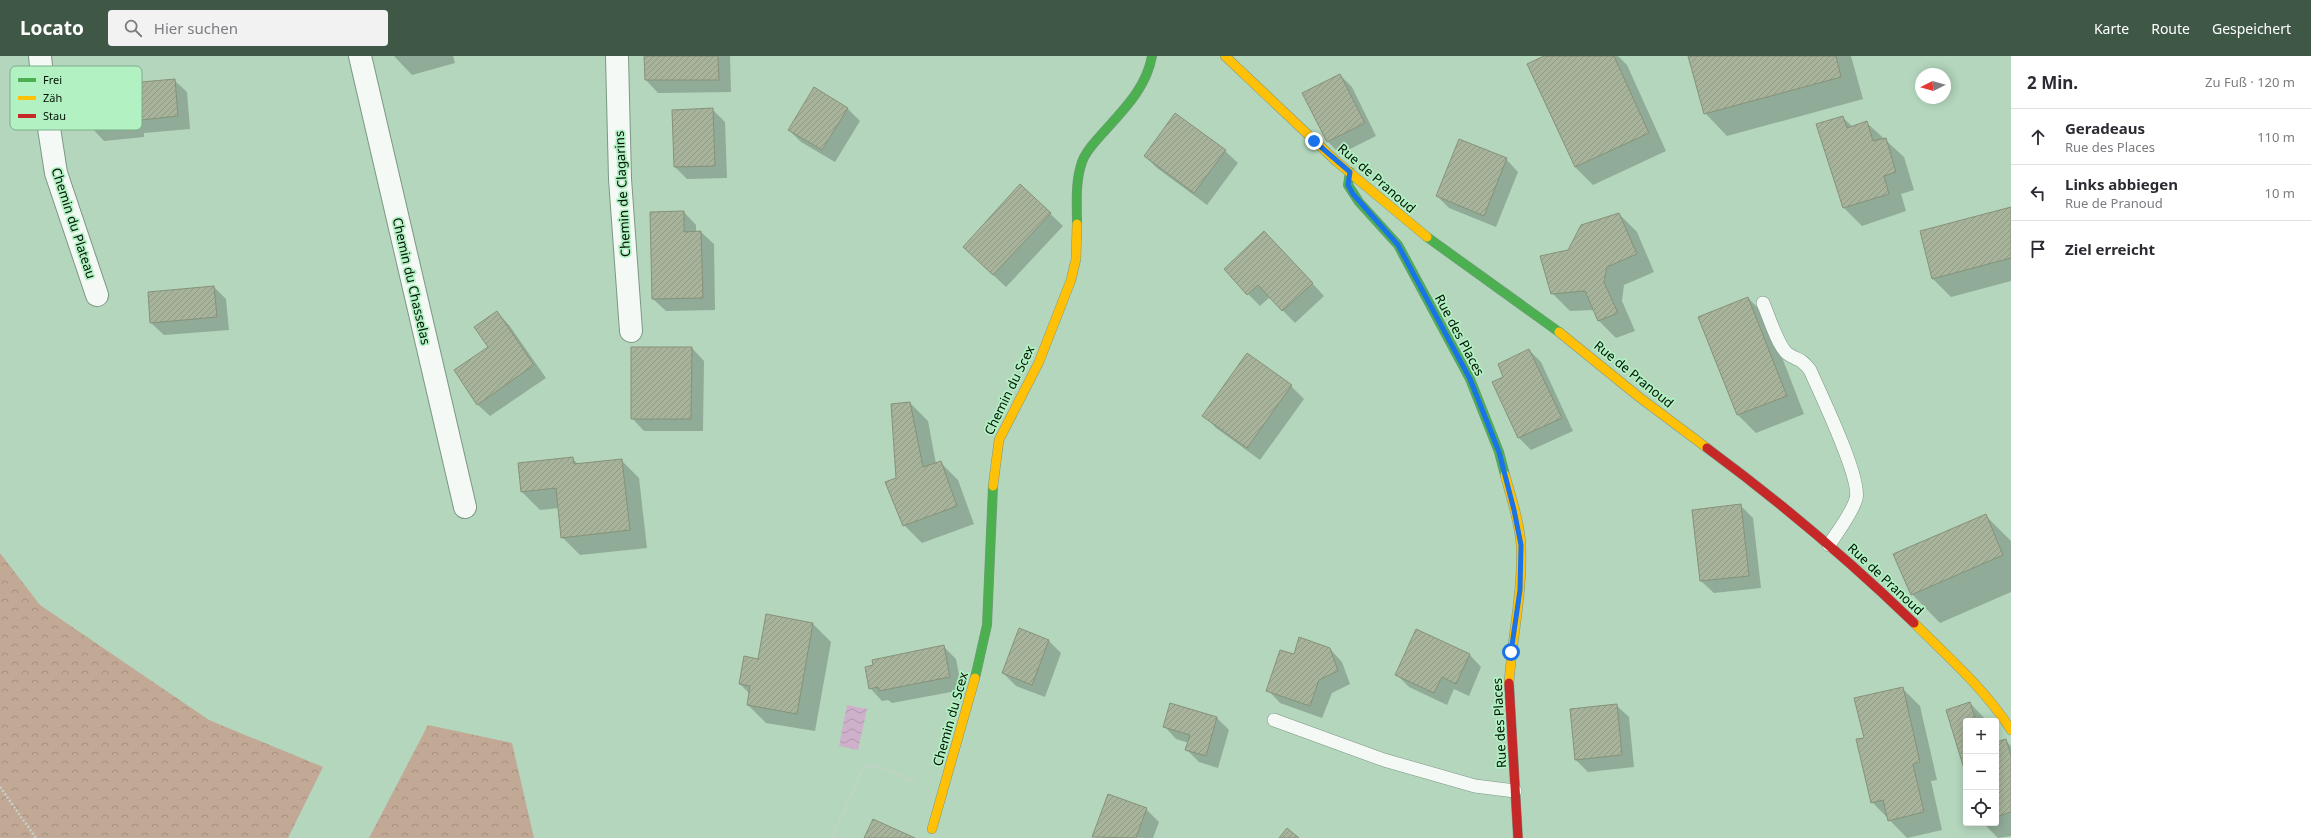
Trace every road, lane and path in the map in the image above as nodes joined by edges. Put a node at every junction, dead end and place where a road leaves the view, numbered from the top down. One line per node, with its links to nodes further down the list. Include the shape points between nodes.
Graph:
1 (40, 56): 6 (street, Chemin du Plateau)
2 (360, 56): 12 (street, Chemin du Chasselas)
3 (617, 56): 11 (street, Chemin de Clagarins, via 620,179)
4 (1152, 56): 17 (street, Chemin du Scex, via 1148,72 1137,95 1093,144 1082,161 1078,189 1077,248 1071,280 1038,362 998,440 991,506 987,625 979,664)
5 (1225, 56): 8 (street, Rue de Pranoud)
6 (41, 66)
7 (49, 130): 9 (street, Chemin du Plateau, via 56,173)
8 (1350, 172): 13 (street, Rue de Pranoud, via 1438,246 1576,344 1638,397 1755,483); 18 (street, Rue des Places, via 1348,185 1359,202 1398,245 1454,348 1482,406 1499,452 1521,545 1520,590 1509,686)
9 (97, 295)
10 (1763, 303): 13 (lane, via 1782,347 1788,354 1804,362 1810,370 1855,482 1856,499)
11 (631, 331)
12 (465, 506)
13 (1829, 545): 15 (street, Rue de Pranoud, via 1893,602 1979,688)
14 (1274, 720): 18 (lane, via 1384,760 1475,786)
15 (2011, 730)
16 (0, 787): 20 (path)
17 (944, 790): 19 (street, Chemin du Scex); 21 (path, via 913,782 877,766 864,766)
18 (1515, 791): 22 (street, Rue des Places)
19 (932, 829)
20 (36, 838)
21 (832, 838)
22 (1518, 838)

